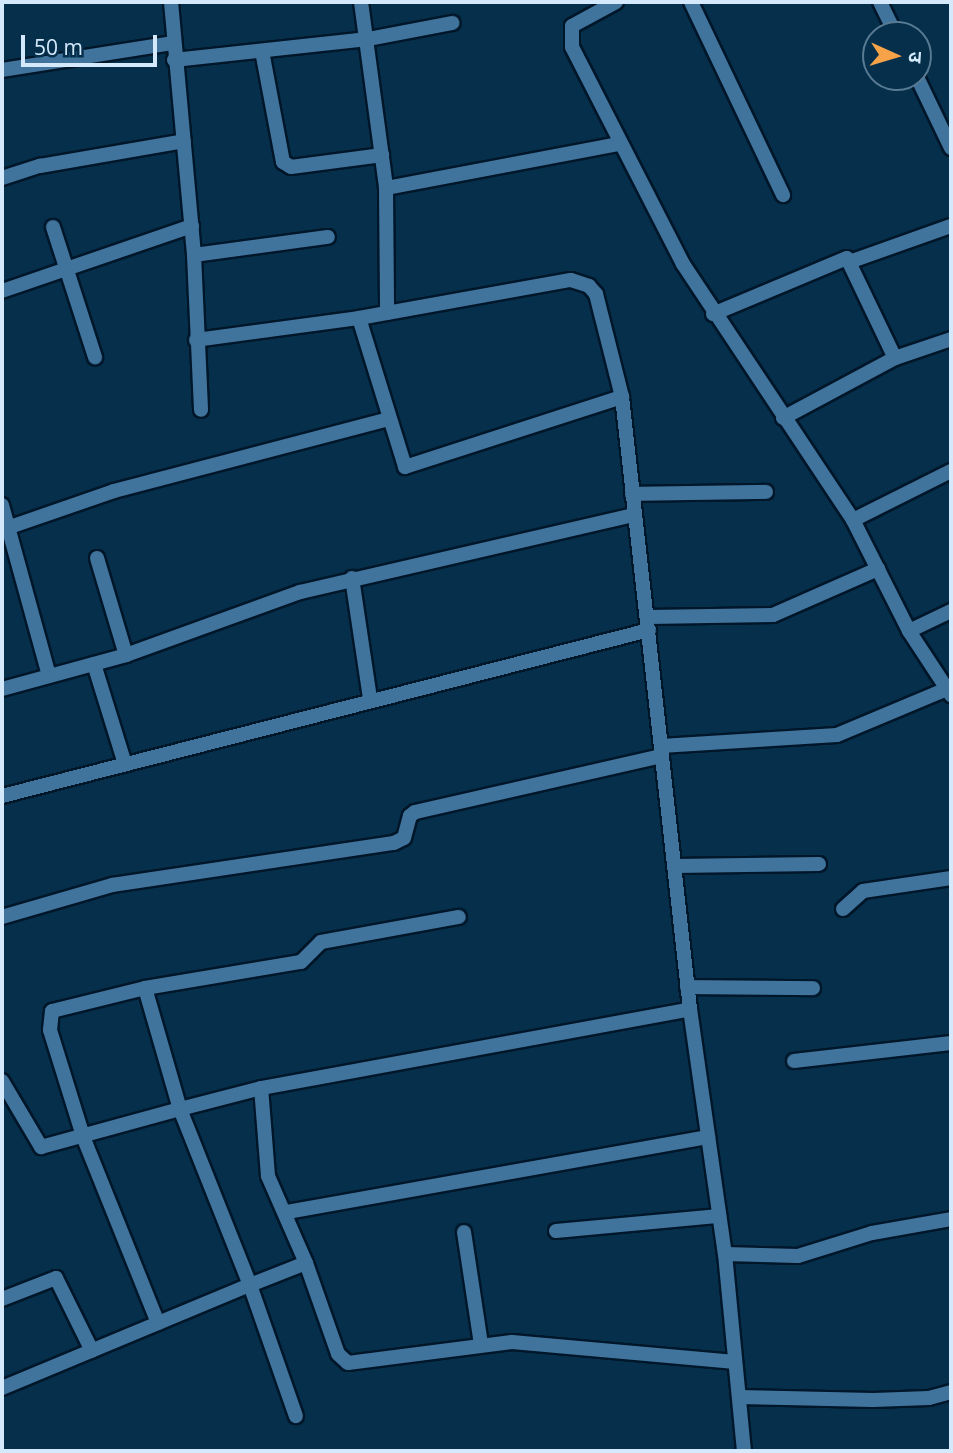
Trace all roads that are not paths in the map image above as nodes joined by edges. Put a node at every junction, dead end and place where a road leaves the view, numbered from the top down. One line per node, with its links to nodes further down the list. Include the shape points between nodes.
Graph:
1 (171, 2): 9 (street)
2 (361, 2): 8 (street)
3 (691, 2): 20 (street)
4 (880, 2): 6 (street)
5 (610, 3): 15 (street, via 580,19 572,26 570,37)
6 (889, 21)
7 (452, 23): 8 (street)
8 (368, 39): 10 (street); 17 (street)
9 (173, 43): 11 (street); 12 (street)
10 (262, 51): 11 (street); 17 (street, via 283,162 291,167)
11 (174, 60): 14 (street)
12 (2, 70)
13 (924, 91): 16 (street)
14 (184, 141): 18 (street, via 40,166); 21 (street)
15 (619, 144): 19 (street); 30 (street)
16 (951, 148)
17 (382, 155): 19 (street)
18 (2, 178)
19 (386, 188): 29 (street)
20 (783, 195)
21 (192, 226): 25 (street); 27 (street)
22 (951, 226): 26 (street)
23 (53, 227): 27 (street)
24 (328, 237): 25 (street)
25 (194, 255): 33 (street)
26 (852, 261): 30 (street, via 843,257); 35 (street)
27 (66, 269): 28 (street); 34 (street)
28 (2, 291)
29 (387, 313): 31 (street); 36 (street, via 571,280 582,282 596,294 604,313)
30 (713, 314): 38 (street)
31 (359, 318): 33 (street); 39 (street)
32 (951, 339): 35 (street)
33 (196, 340): 37 (street)
34 (95, 357)
35 (895, 358): 38 (street)
36 (622, 397): 39 (street, via 408,468 400,463); 42 (street)
37 (201, 410)
38 (783, 418): 45 (street)
39 (388, 419): 46 (street, via 126,488)
40 (951, 471): 45 (street)
41 (766, 492): 42 (street)
42 (632, 494): 44 (street)
43 (2, 505): 46 (street)
44 (634, 515): 49 (street); 51 (street)
45 (853, 520): 48 (street)
46 (7, 528): 55 (street)
47 (97, 558): 53 (street)
48 (878, 569): 51 (street, via 773,615); 52 (street)
49 (352, 579): 53 (street, via 300,592); 58 (street)
50 (951, 611): 52 (street)
51 (648, 623): 58 (street); 59 (street)
52 (909, 631): 57 (street)
53 (126, 654): 54 (street)
54 (94, 664): 55 (street); 60 (street)
55 (49, 676): 56 (street)
56 (2, 689)
57 (949, 692): 59 (street, via 837,735)
58 (370, 699): 60 (street)
59 (662, 751): 63 (street); 66 (street, via 415,812 404,838 394,844 112,885)
60 (125, 764): 61 (street)
61 (2, 796)
62 (819, 864): 63 (street)
63 (674, 866): 68 (street)
64 (951, 878): 65 (street, via 863,891)
65 (843, 909)
66 (2, 917)
67 (459, 917): 69 (street, via 321,942 302,962)
68 (687, 987): 70 (street); 71 (street)
69 (145, 988): 76 (street); 77 (street, via 59,1008 49,1016)
70 (813, 988)
71 (690, 1009): 75 (street); 78 (street)
72 (951, 1043): 73 (street)
73 (794, 1061)
74 (2, 1081): 77 (street, via 37,1145)
75 (261, 1088): 76 (street); 79 (street, via 268,1176)
76 (180, 1109): 77 (street); 86 (street)
77 (83, 1136): 88 (street)
78 (708, 1137): 79 (street); 80 (street)
79 (287, 1212): 85 (street)
80 (719, 1216): 82 (street); 84 (street)
81 (951, 1219): 84 (street, via 872,1233 797,1256)
82 (556, 1231)
83 (464, 1232): 89 (street)
84 (725, 1254): 91 (street)
85 (306, 1263): 86 (street); 89 (street, via 344,1362)
86 (250, 1285): 88 (street); 95 (street)
87 (2, 1299): 90 (street, via 47,1278 58,1279)
88 (158, 1323): 90 (street)
89 (481, 1345): 91 (street, via 555,1345)
90 (92, 1350): 92 (street)
91 (735, 1362): 94 (street)
92 (2, 1388)
93 (951, 1392): 94 (street, via 929,1398 873,1400)
94 (739, 1396): 96 (street)
95 (296, 1416)
96 (744, 1451)

